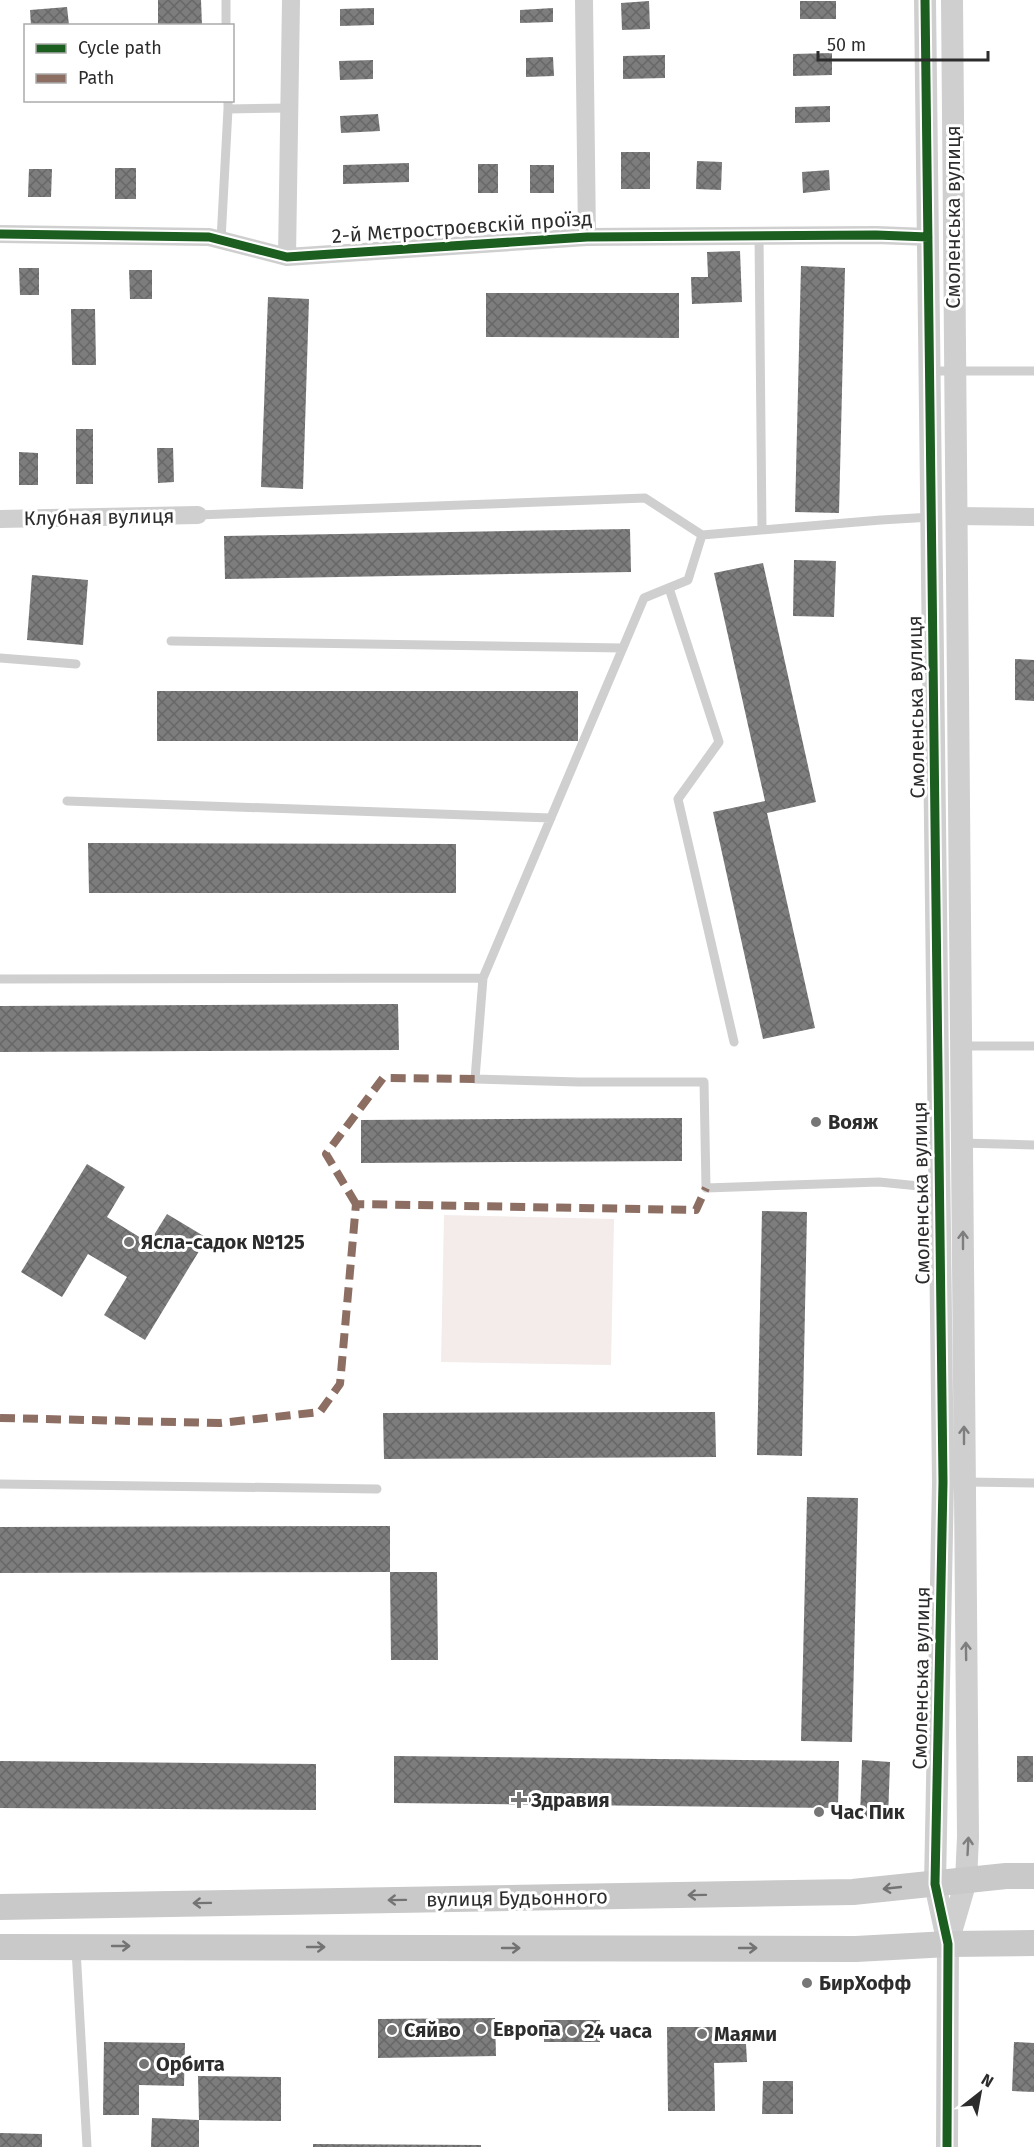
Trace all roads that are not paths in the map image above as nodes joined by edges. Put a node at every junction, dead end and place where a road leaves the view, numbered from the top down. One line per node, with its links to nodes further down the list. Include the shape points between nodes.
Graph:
1 (226, 0): 6 (lane)
2 (291, 0): 8 (street)
3 (584, 0): 11 (street)
4 (925, 0): 12 (street, Смоленська вулиця)
5 (952, 0): 16 (street, Смоленська вулиця)
6 (226, 24)
7 (228, 105): 8 (lane); 13 (lane)
8 (289, 108): 14 (street)
9 (0, 234): 13 (street, 2-й Мєтростроєвскій проїзд)
10 (759, 236): 11 (street, 2-й Мєтростроєвскій проїзд); 12 (street, 2-й Мєтростроєвскій проїзд); 23 (lane)
11 (587, 237): 14 (street, 2-й Мєтростроєвскій проїзд)
12 (928, 237): 15 (street, Смоленська вулиця)
13 (221, 240): 14 (street, 2-й Мєтростроєвскій проїзд)
14 (287, 257)
15 (930, 371): 16 (lane); 20 (street, Смоленська вулиця)
16 (954, 371): 17 (lane); 19 (street, Смоленська вулиця)
17 (1034, 372)
18 (198, 515): 22 (street, Клубная вулиця); 24 (lane, via 645,498)
19 (956, 516): 21 (street); 35 (street, Смоленська вулиця)
20 (932, 517): 23 (lane); 39 (street, Смоленська вулиця)
21 (1034, 517)
22 (0, 519)
23 (762, 530): 24 (lane)
24 (702, 535): 25 (lane, via 688,580)
25 (669, 588): 27 (lane, via 644,598); 34 (lane, via 719,742 678,799)
26 (171, 641): 27 (lane)
27 (623, 648): 31 (lane)
28 (0, 658): 29 (lane)
29 (76, 664)
30 (67, 801): 31 (lane)
31 (551, 818): 32 (lane)
32 (483, 978): 33 (lane); 39 (lane, via 476,1079 704,1082 705,1188 879,1182)
33 (0, 979)
34 (734, 1042)
35 (961, 1046): 36 (lane); 37 (street, Смоленська вулиця)
36 (1034, 1046)
37 (962, 1143): 38 (lane); 40 (street, Смоленська вулиця, one-way to 37)
38 (1034, 1145)
39 (939, 1188): 40 (street, Смоленська вулиця)
40 (954, 1482): 41 (lane); 45 (street, Смоленська вулиця, one-way to 40, via 968,1825); 46 (street, Смоленська вулиця)
41 (1034, 1483)
42 (0, 1484): 43 (lane)
43 (377, 1488)
44 (1034, 1876): 45 (main road, вулиця Будьонного)
45 (966, 1881): 46 (main road, вулиця Будьонного); 49 (street, Смоленська вулиця)
46 (935, 1884): 47 (main road, вулиця Будьонного, one-way to 47, via 841,1892); 49 (street, Смоленська вулиця)
47 (0, 1907)
48 (1034, 1943): 49 (main road)
49 (948, 1944): 50 (main road, one-way to 49, via 856,1948); 53 (street, Смоленська вулиця)
50 (76, 1946): 51 (main road); 52 (lane)
51 (0, 1947)
52 (87, 2147)
53 (947, 2147)

